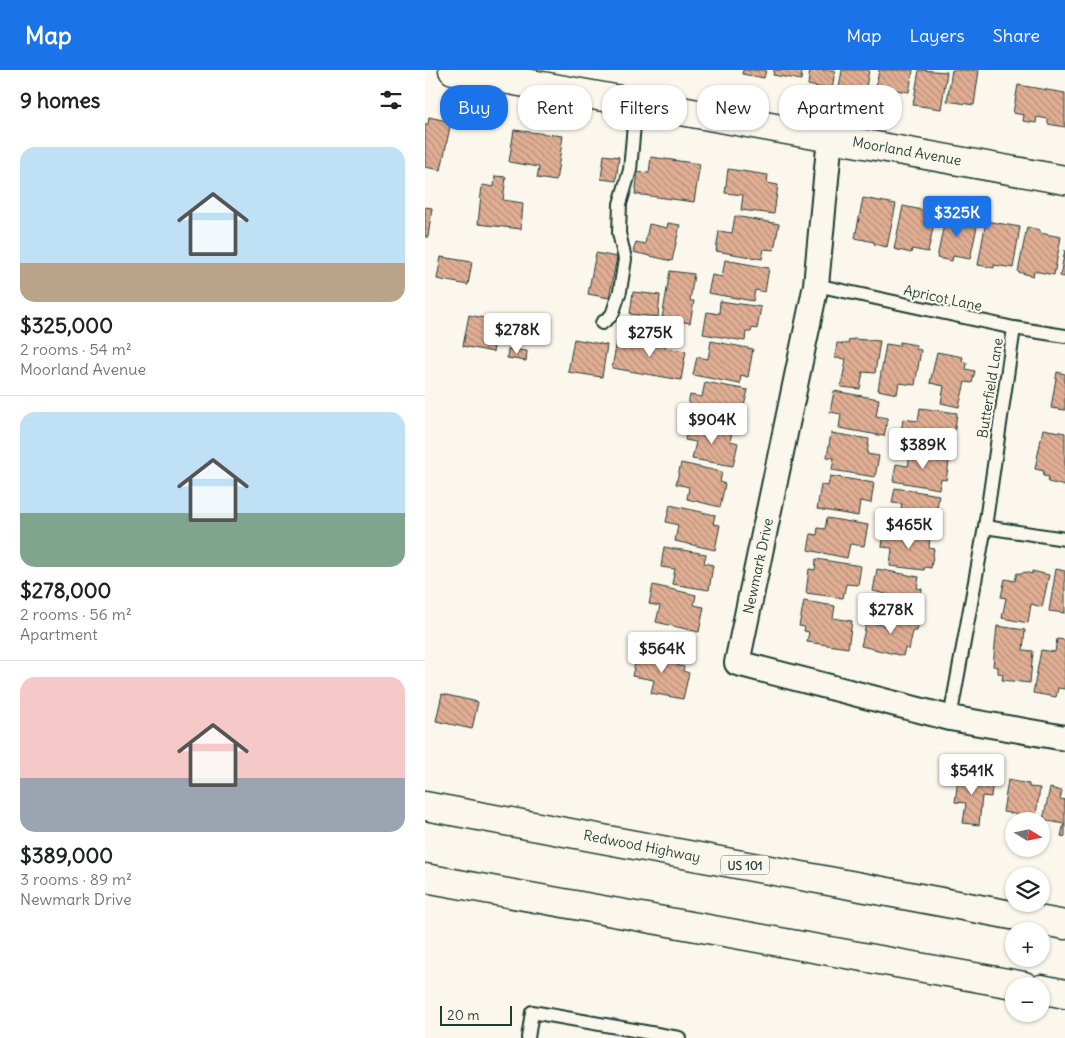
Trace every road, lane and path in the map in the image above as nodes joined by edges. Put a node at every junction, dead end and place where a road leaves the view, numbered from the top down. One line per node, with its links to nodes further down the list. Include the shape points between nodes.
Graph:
1 (453, 70): 2 (main road, Moorland Avenue)
2 (602, 96)
3 (687, 111): 5 (main road, Moorland Avenue)
4 (634, 130): 8 (lane, via 630,170 620,204 619,233 625,259 620,291 612,315)
5 (830, 137): 6 (main road, Moorland Avenue); 7 (street, Newmark Drive)
6 (1065, 180)
7 (816, 285): 9 (lane, Apricot Lane); 13 (street, Newmark Drive, via 737,664)
8 (602, 323)
9 (1015, 328): 10 (lane, Apricot Lane); 11 (lane, Butterfield Lane)
10 (1065, 336)
11 (985, 527): 12 (lane); 13 (lane, Butterfield Lane)
12 (1065, 539)
13 (950, 718): 14 (street, Newmark Drive)
14 (1065, 738)
15 (425, 806): 17 (main road, Redwood Highway / US 101)
16 (425, 878): 18 (main road)
17 (1065, 925)
18 (1005, 983)
19 (1050, 991): 20 (main road)
20 (1065, 994)
21 (528, 1038): 22 (lane, via 532,1012)
22 (679, 1038)

